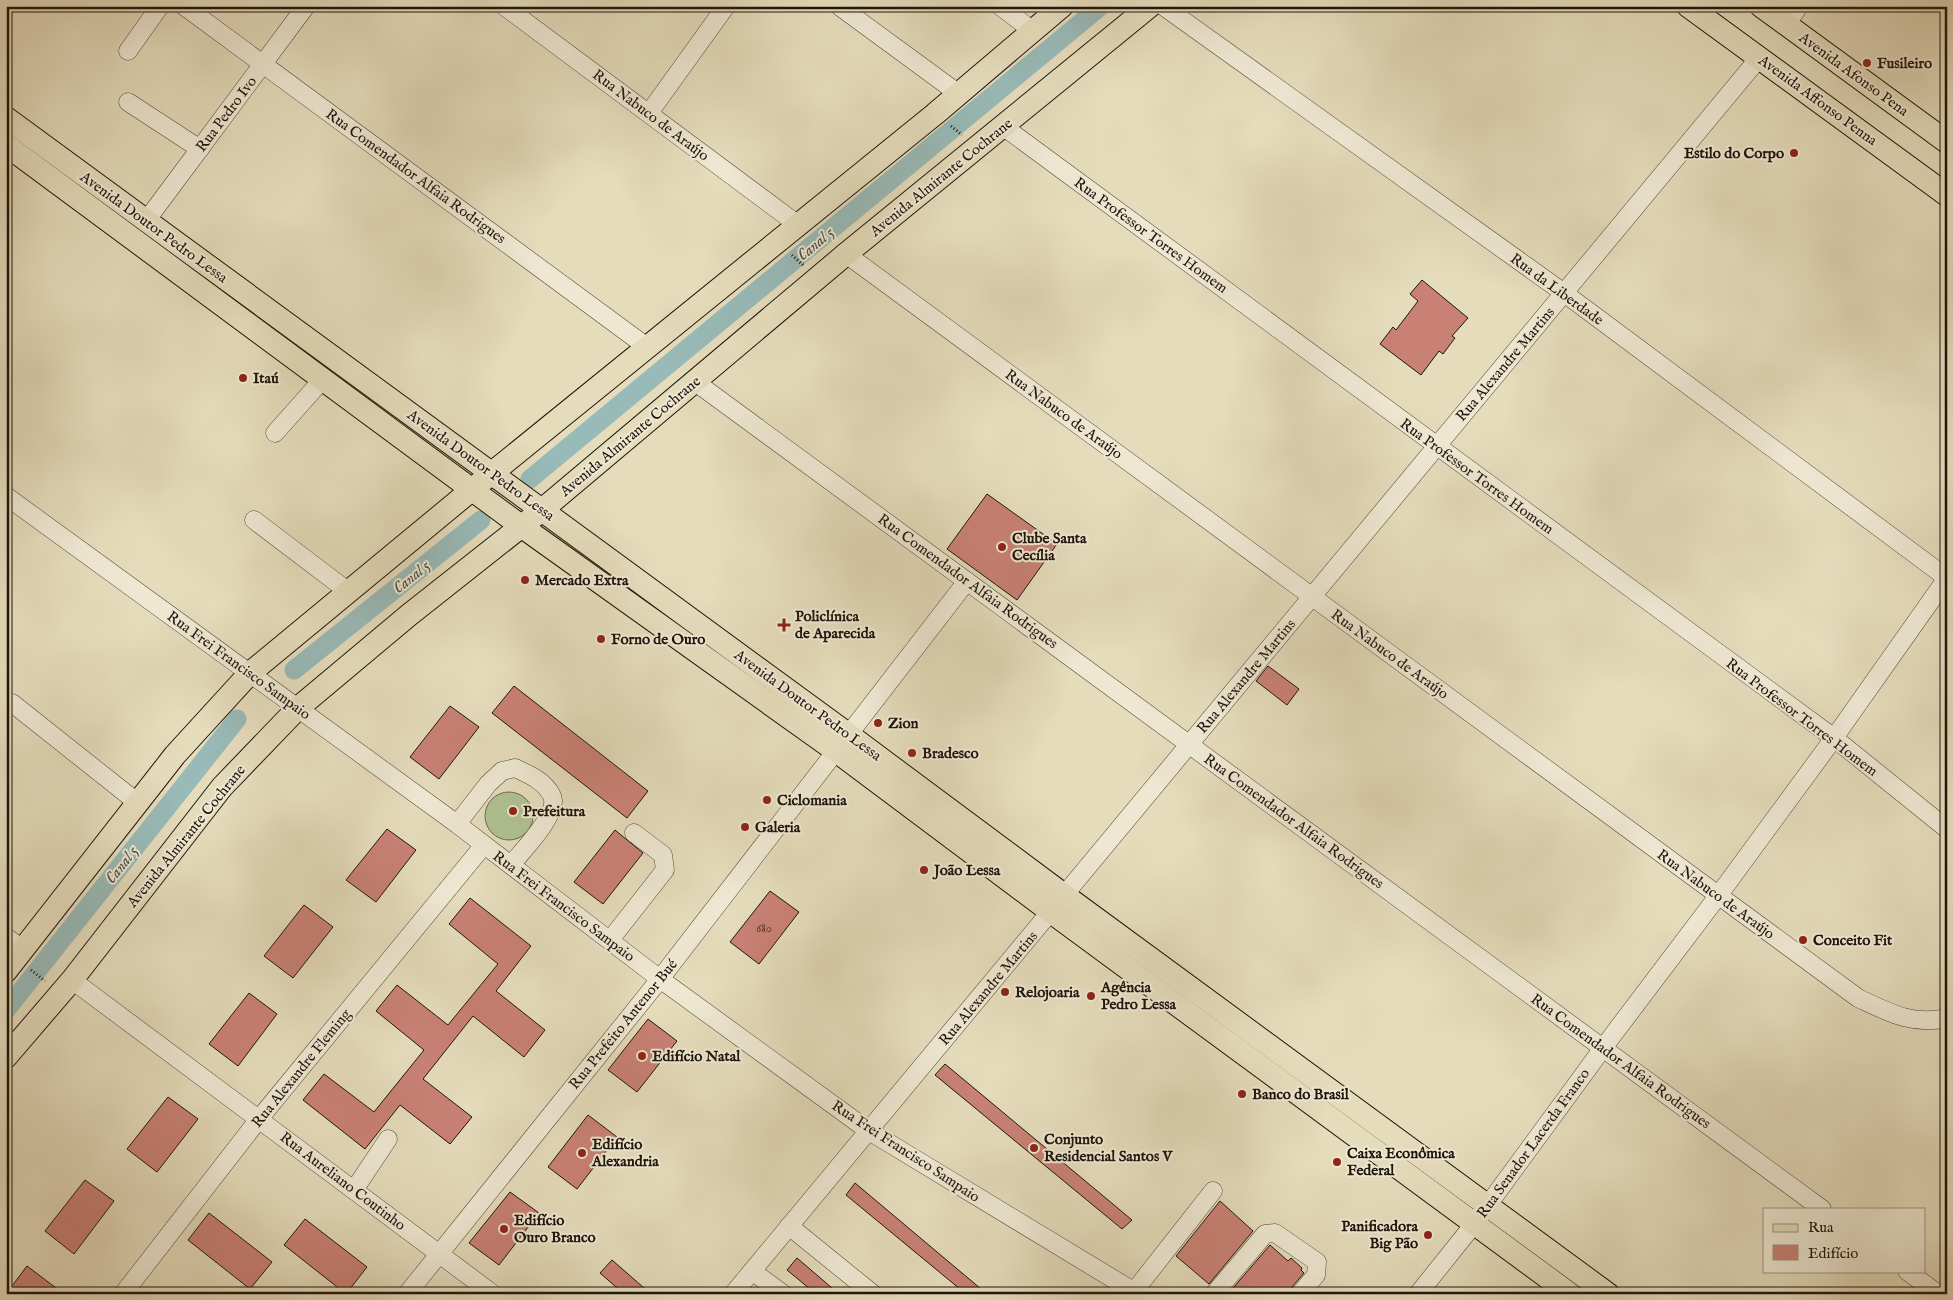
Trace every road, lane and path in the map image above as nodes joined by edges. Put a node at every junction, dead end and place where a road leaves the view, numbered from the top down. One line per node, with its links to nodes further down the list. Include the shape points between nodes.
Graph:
1 (160, 6): 16 (street)
2 (184, 6): 18 (street, Rua Comendador Alfaia Rodrigues)
3 (306, 6): 18 (street, Rua Pedro Ivo)
4 (504, 6): 21 (street, Rua Nabuco de Araújo)
5 (726, 6): 21 (street)
6 (839, 6): 19 (street)
7 (1000, 6): 15 (street)
8 (1062, 6): 15 (main road)
9 (1150, 6): 24 (main road, Avenida Almirante Cochrane)
10 (1163, 6): 35 (street, Rua da Liberdade)
11 (1688, 6): 17 (main road, Avenida Affonso Penna)
12 (1761, 6): 14 (main road, Avenida Afonso Pena)
13 (1800, 6): 14 (street)
14 (1786, 25): 26 (main road, Avenida Afonso Pena)
15 (1033, 31): 19 (main road)
16 (128, 51)
17 (1759, 58): 29 (main road, Avenida Affonso Penna); 35 (street, Rua Alexandre Martins)
18 (263, 64): 28 (street, Rua Pedro Ivo); 36 (street, Rua Comendador Alfaia Rodrigues)
19 (958, 94): 31 (main road)
20 (128, 102): 28 (street)
21 (649, 113): 31 (street, Rua Nabuco de Araújo)
22 (6, 118): 30 (main road, Avenida Doutor Pedro Lessa)
23 (943, 120): 25 (path)
24 (1004, 127): 33 (main road, Avenida Almirante Cochrane); 40 (street, Rua Professor Torres Homem)
25 (967, 138)
26 (1947, 142)
27 (6, 144): 37 (main road, Avenida Doutor Pedro Lessa)
28 (200, 149): 30 (street, Rua Pedro Ivo)
29 (1947, 195)
30 (146, 221): 41 (main road, Avenida Doutor Pedro Lessa)
31 (797, 224): 36 (main road)
32 (785, 249): 34 (path)
33 (846, 254): 38 (main road, Avenida Almirante Cochrane); 50 (street, Rua Nabuco de Araújo)
34 (806, 268)
35 (1564, 293): 40 (street, Rua Alexandre Martins); 47 (street, Rua da Liberdade)
36 (647, 347): 41 (main road)
37 (322, 379): 39 (street); 42 (main road, Avenida Doutor Pedro Lessa)
38 (694, 381): 44 (main road, Avenida Almirante Cochrane); 48 (street, Rua Comendador Alfaia Rodrigues)
39 (275, 432)
40 (1437, 446): 50 (street, Rua Alexandre Martins); 54 (street, Rua Professor Torres Homem)
41 (492, 473): 42 (main road); 44 (main road, Avenida Doutor Pedro Lessa)
42 (472, 490): 46 (main road, Avenida Doutor Pedro Lessa); 49 (main road)
43 (6, 496): 51 (street, Rua Frei Francisco Sampaio)
44 (542, 510): 46 (main road, Avenida Almirante Cochrane); 55 (main road, Avenida Doutor Pedro Lessa)
45 (254, 520): 49 (street)
46 (521, 526): 53 (main road, Avenida Almirante Cochrane); 55 (main road, Avenida Doutor Pedro Lessa)
47 (1947, 578): 54 (street, Rua Senador Lacerda Franco)
48 (967, 581): 55 (street, Rua Prefeito Antenor Bué); 56 (street, Rua Comendador Alfaia Rodrigues)
49 (349, 592): 51 (main road)
50 (1312, 596): 56 (street, Rua Alexandre Martins); 63 (street, Rua Nabuco de Araújo)
51 (252, 675): 53 (street, Rua Frei Francisco Sampaio); 57 (main road, via 175,755)
52 (12, 703): 57 (street)
53 (293, 704): 58 (street, Rua Frei Francisco Sampaio); 68 (main road, Avenida Almirante Cochrane, via 222,787)
54 (1834, 738): 59 (street, Rua Professor Torres Homem); 63 (street, Rua Senador Lacerda Franco)
55 (843, 743): 64 (main road, Avenida Doutor Pedro Lessa); 67 (street, Rua Prefeito Antenor Bué)
56 (1190, 744): 64 (street, Rua Alexandre Martins); 70 (street, Rua Comendador Alfaia Rodrigues)
57 (138, 803): 66 (main road)
58 (457, 824): 61 (street, Rua Frei Francisco Sampaio); 62 (street, via 502,771 514,768 531,775 553,797 552,810)
59 (1947, 829)
60 (634, 833): 65 (street, via 662,855 665,870)
61 (484, 845): 62 (street, Rua Frei Francisco Sampaio); 72 (street, Rua Alexandre Fleming)
62 (511, 865): 65 (street, Rua Frei Francisco Sampaio)
63 (1718, 896): 69 (street, Rua Nabuco de Araújo, via 1858,998 1900,1017); 70 (street, Rua Senador Lacerda Franco)
64 (1058, 903): 73 (street, Rua Alexandre Martins); 77 (main road, Avenida Doutor Pedro Lessa); 79 (main road, Avenida Doutor Pedro Lessa)
65 (610, 940): 67 (street, Rua Frei Francisco Sampaio)
66 (15, 956): 68 (path)
67 (660, 979): 73 (street, Rua Frei Francisco Sampaio); 81 (street, Rua Prefeito Antenor Bué)
68 (66, 987): 71 (main road, Avenida Almirante Cochrane); 72 (street, Rua Aureliano Coutinho)
69 (1947, 1018)
70 (1603, 1048): 77 (street, Rua Senador Lacerda Franco); 78 (street, Rua Comendador Alfaia Rodrigues)
71 (6, 1057)
72 (259, 1119): 75 (street, Rua Aureliano Coutinho); 85 (street, Rua Alexandre Fleming)
73 (868, 1131): 80 (street, Rua Alexandre Martins); 84 (street, Rua Frei Francisco Sampaio)
74 (388, 1139): 75 (street)
75 (354, 1190): 81 (street, Rua Aureliano Coutinho)
76 (1213, 1191): 84 (street)
77 (1488, 1205): 79 (street, Rua Senador Lacerda Franco); 95 (main road, Avenida Doutor Pedro Lessa)
78 (1821, 1208)
79 (1474, 1224): 93 (street, Rua Senador Lacerda Franco); 94 (main road, Avenida Doutor Pedro Lessa)
80 (789, 1226): 82 (street, Rua Alexandre Martins); 90 (street)
81 (440, 1254): 86 (street, Rua Prefeito Antenor Bué); 87 (street, Rua Aureliano Coutinho)
82 (752, 1270): 88 (street, Rua Alexandre Martins); 89 (street)
83 (1908, 1272): 96 (street)
84 (1134, 1293)
85 (123, 1294)
86 (408, 1294)
87 (493, 1294)
88 (733, 1294)
89 (782, 1294)
90 (873, 1294)
91 (1214, 1294): 92 (street, via 1265,1234 1274,1233 1317,1262 1316,1275)
92 (1300, 1294)
93 (1418, 1294)
94 (1570, 1294)
95 (1608, 1294)
96 (1938, 1294)

